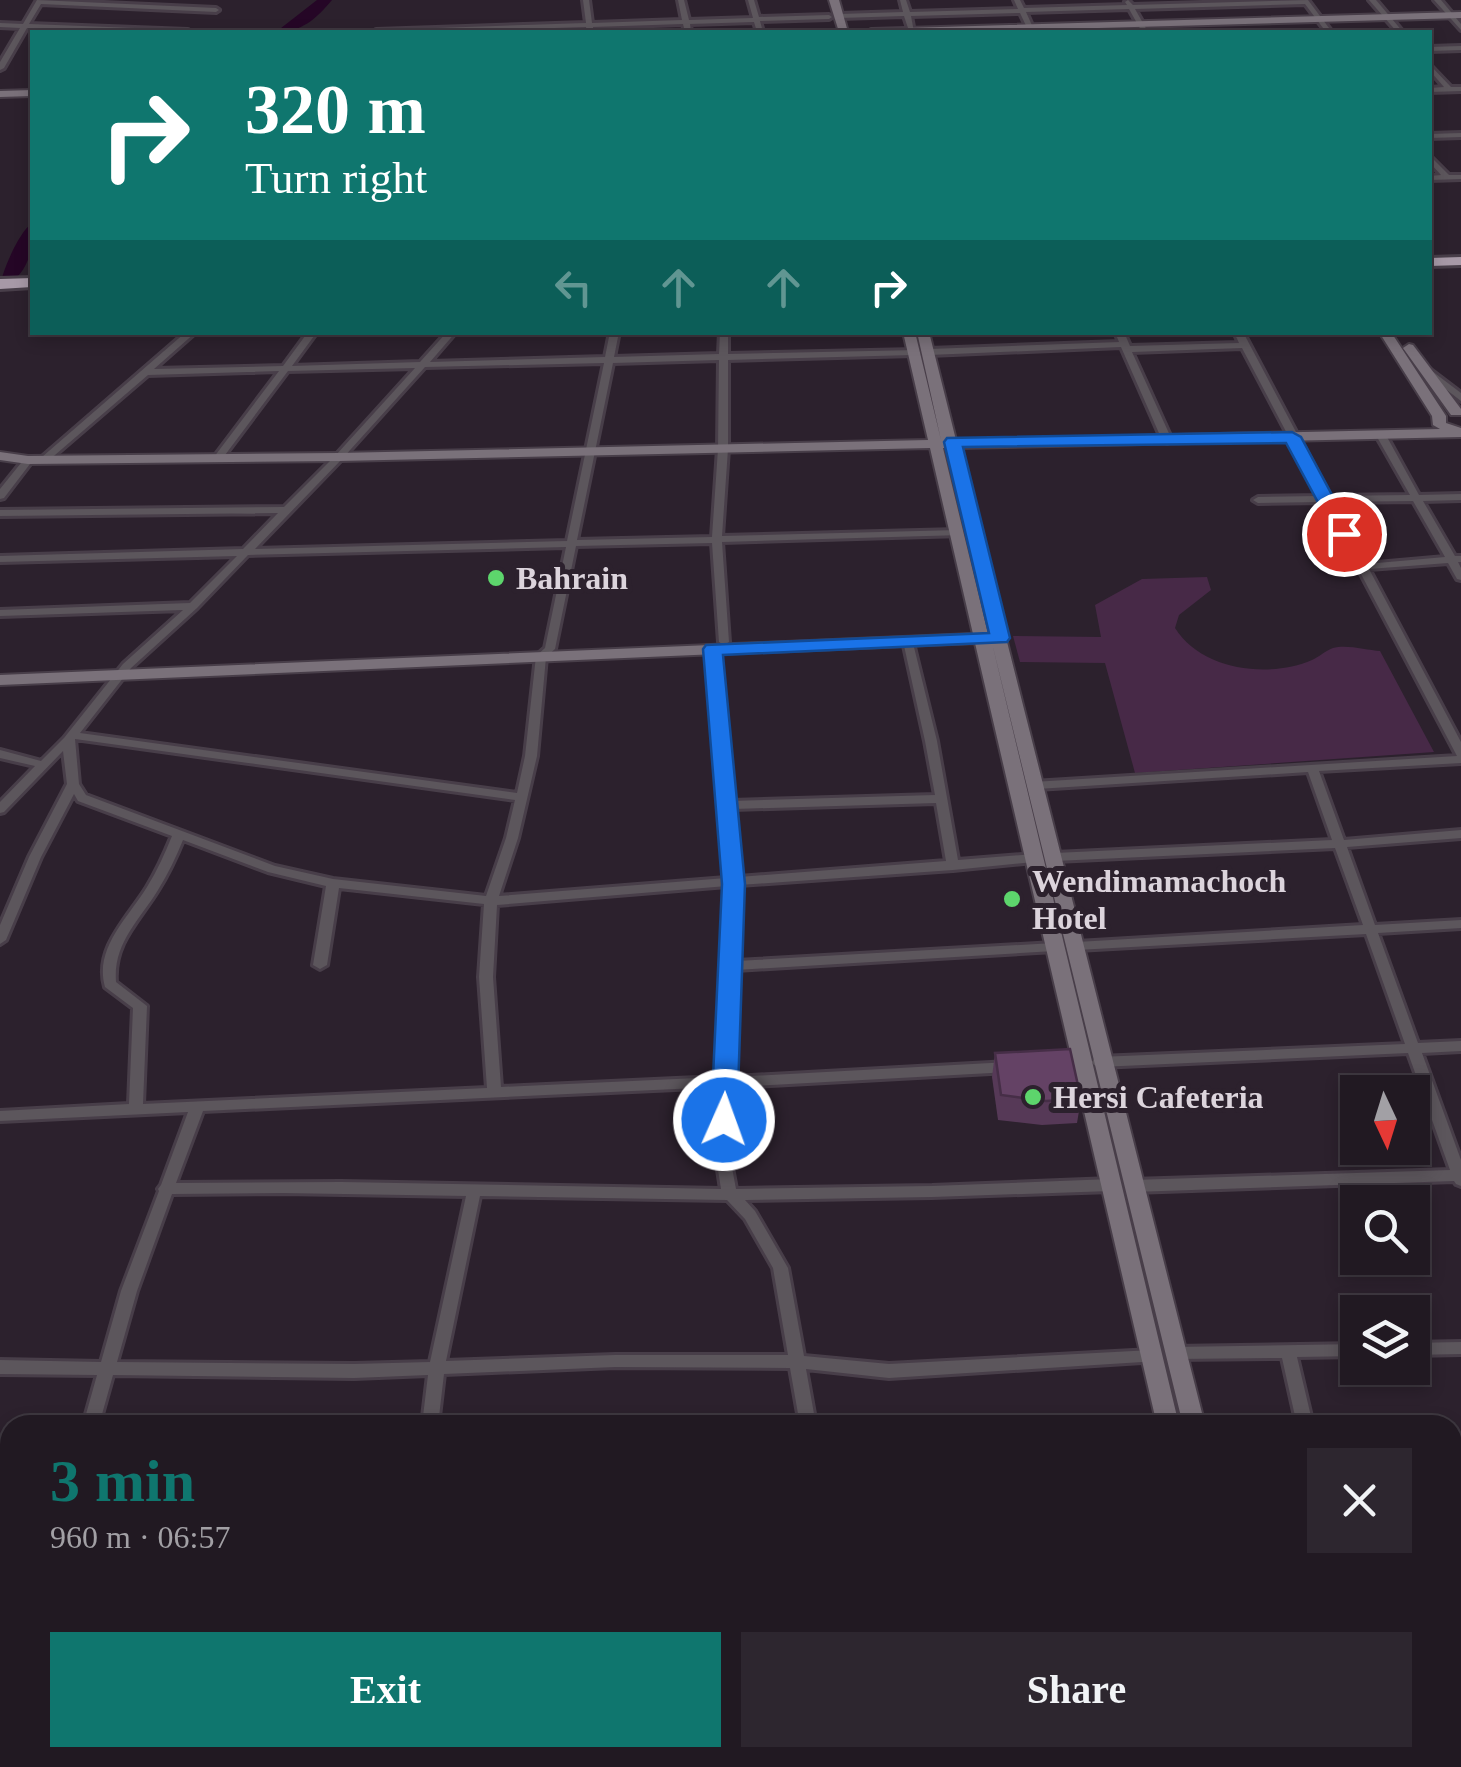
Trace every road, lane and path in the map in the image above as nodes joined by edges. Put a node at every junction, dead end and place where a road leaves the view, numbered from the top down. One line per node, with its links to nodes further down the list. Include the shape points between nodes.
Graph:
1 (586, 0): 29 (street)
2 (680, 0): 23 (street)
3 (751, 0): 22 (street)
4 (824, 0): 20 (main road)
5 (834, 0): 20 (main road)
6 (903, 0): 16 (street)
7 (1017, 0): 15 (street)
8 (1372, 0): 19 (street)
9 (1437, 0): 18 (street)
10 (39, 1): 12 (street); 25 (street)
11 (1306, 1): 13 (street); 21 (street)
12 (121, 3): 14 (street)
13 (1129, 4): 15 (street); 27 (street)
14 (216, 10)
15 (1022, 11): 16 (street); 37 (street)
16 (908, 14): 20 (street); 36 (street)
17 (1461, 14): 18 (main road)
18 (1449, 15): 19 (main road); 28 (street)
19 (1386, 16): 21 (main road); 40 (street)
20 (834, 17): 22 (street); 34 (main road); 35 (main road)
21 (1319, 18): 24 (main road); 39 (street)
22 (757, 19): 23 (street); 33 (street)
23 (686, 22): 29 (street); 32 (street)
24 (1222, 22): 27 (main road); 38 (street)
25 (27, 24): 26 (street); 30 (street); 43 (street)
26 (0, 25)
27 (1142, 28): 37 (main road)
28 (1461, 28)
29 (590, 29): 31 (street)
30 (148, 30)
31 (494, 30)
32 (688, 30)
33 (760, 30)
34 (833, 30)
35 (843, 30)
36 (916, 30)
37 (1031, 30)
38 (1228, 30)
39 (1328, 30)
40 (1398, 30)
41 (1461, 48): 42 (street)
42 (1432, 49)
43 (0, 68)
44 (1432, 70): 45 (street)
45 (1448, 89): 46 (street); 47 (street)
46 (1461, 89)
47 (1432, 90)
48 (30, 96): 49 (main road)
49 (0, 97)
50 (1461, 135): 51 (street)
51 (1432, 136)
52 (1432, 160): 55 (street)
53 (1461, 177): 55 (street)
54 (1432, 178): 55 (street)
55 (1447, 178)
56 (1461, 265): 57 (highway)
57 (1432, 266)
58 (30, 287): 59 (highway)
59 (0, 288)
60 (189, 335): 78 (street)
61 (311, 335): 77 (street)
62 (449, 335): 76 (street)
63 (614, 335): 75 (street)
64 (724, 335): 74 (street)
65 (911, 335): 73 (main road)
66 (923, 335): 73 (main road)
67 (1120, 335): 72 (street)
68 (1240, 335): 71 (street)
69 (1388, 335): 80 (main road)
70 (1401, 335): 79 (main road)
71 (1245, 345): 72 (street); 83 (street)
72 (1126, 346): 73 (street); 85 (street)
73 (922, 352): 74 (street); 86 (main road)
74 (724, 357): 75 (street); 87 (street)
75 (609, 361): 76 (street); 88 (street)
76 (426, 363): 77 (street); 91 (street)
77 (284, 370): 78 (street); 90 (street)
78 (148, 372): 92 (street)
79 (1459, 407): 80 (main road)
80 (1439, 419): 81 (main road); 82 (main road)
81 (1461, 433): 82 (main road)
82 (1399, 436): 84 (main road)
83 (1292, 437): 84 (main road); 85 (main road); 98 (street)
84 (1382, 437): 96 (street)
85 (1167, 440): 86 (main road)
86 (944, 442): 87 (main road); 101 (main road); 111 (main road)
87 (723, 449): 88 (main road); 102 (street)
88 (592, 451): 91 (main road); 103 (street)
89 (0, 456): 93 (main road)
90 (219, 456): 91 (main road); 92 (main road)
91 (338, 457): 99 (street)
92 (45, 459): 93 (main road)
93 (28, 460): 94 (street)
94 (0, 496)
95 (1461, 497): 96 (street)
96 (1415, 498): 98 (street); 106 (street)
97 (1258, 500): 98 (street)
98 (1326, 501): 107 (street)
99 (287, 510): 100 (street); 104 (street)
100 (0, 513)
101 (958, 533): 102 (street); 111 (main road)
102 (716, 541): 103 (street); 113 (street)
103 (574, 546): 104 (street); 114 (street)
104 (244, 553): 105 (street); 109 (street)
105 (0, 559)
106 (1456, 559): 107 (street); 108 (street)
107 (1361, 566): 120 (street)
108 (1461, 576)
109 (193, 606): 110 (street); 116 (street)
110 (0, 612)
111 (990, 635): 112 (main road); 113 (main road); 124 (main road); 133 (main road)
112 (908, 640): 113 (main road); 126 (street)
113 (719, 645): 114 (main road); 127 (street)
114 (546, 652): 116 (main road); 125 (street)
115 (0, 670): 116 (main road)
116 (124, 670): 117 (main road); 118 (street)
117 (0, 680)
118 (70, 738): 121 (street); 123 (street); 125 (street)
119 (0, 754): 121 (street)
120 (1461, 756): 122 (street)
121 (44, 765): 128 (street)
122 (1312, 768): 124 (street); 131 (street)
123 (73, 784): 130 (street, via 82,798); 140 (street)
124 (1038, 785): 132 (main road)
125 (522, 797): 137 (street)
126 (941, 799): 127 (street); 134 (street)
127 (728, 805): 136 (street)
128 (0, 809)
129 (1461, 834): 131 (street)
130 (178, 836): 135 (street); 154 (street, via 167,866 121,928 108,968 110,984 140,1006)
131 (1340, 844): 132 (street); 139 (street)
132 (1055, 857): 142 (main road)
133 (1034, 858): 134 (street); 141 (main road)
134 (953, 866): 136 (street)
135 (333, 883): 137 (street); 143 (street)
136 (733, 884): 137 (street); 144 (street)
137 (490, 902): 152 (street, via 486,977)
138 (1461, 924): 139 (street)
139 (1368, 927): 142 (street); 146 (street)
140 (0, 940)
141 (1054, 946): 144 (street); 148 (main road)
142 (1076, 946): 147 (main road)
143 (320, 965)
144 (731, 966): 151 (street)
145 (1461, 1046): 146 (street)
146 (1411, 1049): 147 (street); 156 (street)
147 (1104, 1062): 148 (street); 158 (main road)
148 (1082, 1063): 149 (street); 157 (main road)
149 (1062, 1064)
150 (1022, 1066): 151 (street)
151 (725, 1084): 152 (street); 161 (street)
152 (494, 1091): 153 (street)
153 (198, 1105): 154 (street); 159 (street)
154 (136, 1108): 155 (street)
155 (0, 1116)
156 (1460, 1177): 158 (street)
157 (1111, 1185): 161 (street); 167 (main road)
158 (1133, 1186): 166 (main road)
159 (166, 1190): 160 (street); 171 (street)
160 (474, 1192): 161 (street); 170 (street)
161 (729, 1193): 168 (street, via 780,1268)
162 (1461, 1348): 163 (street)
163 (1430, 1349)
164 (1340, 1350): 165 (street)
165 (1288, 1351): 166 (street); 177 (street)
166 (1174, 1353): 176 (main road)
167 (1152, 1356): 168 (street, via 889,1371); 175 (main road)
168 (800, 1362): 170 (street); 174 (street)
169 (0, 1367): 171 (street)
170 (437, 1368): 171 (street); 173 (street)
171 (106, 1371): 172 (street)
172 (94, 1415)
173 (431, 1415)
174 (807, 1415)
175 (1166, 1415)
176 (1191, 1415)
177 (1303, 1415)

